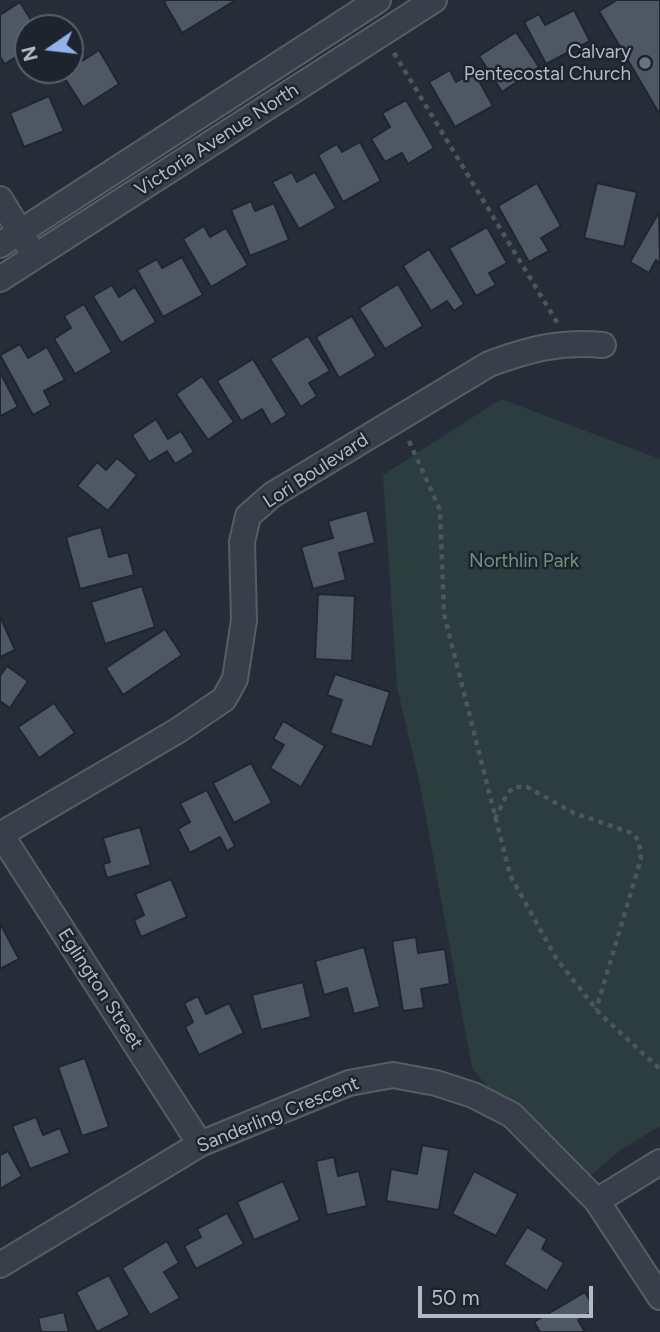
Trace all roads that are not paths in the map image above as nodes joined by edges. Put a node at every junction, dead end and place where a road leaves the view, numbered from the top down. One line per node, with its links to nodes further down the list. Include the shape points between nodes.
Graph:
1 (434, 0): 3 (street, Victoria Avenue North)
2 (373, 3): 3 (street); 5 (street, Victoria Avenue North)
3 (383, 34): 6 (street, Victoria Avenue North)
4 (0, 199): 5 (street)
5 (10, 239): 6 (street)
6 (35, 257): 7 (street, Victoria Avenue North)
7 (0, 279)
8 (603, 345): 9 (street, Lori Boulevard, via 569,342 489,363 272,495 248,516 242,542 243,632 234,679 224,699)
9 (0, 834): 10 (street, Eglington Street)
10 (200, 1144): 12 (street, Sanderling Crescent, via 349,1083 393,1075 473,1095 512,1115); 13 (street, Sanderling Crescent)
11 (660, 1162): 12 (street)
12 (597, 1201): 14 (street, Sanderling Crescent)
13 (0, 1265)
14 (660, 1297)

